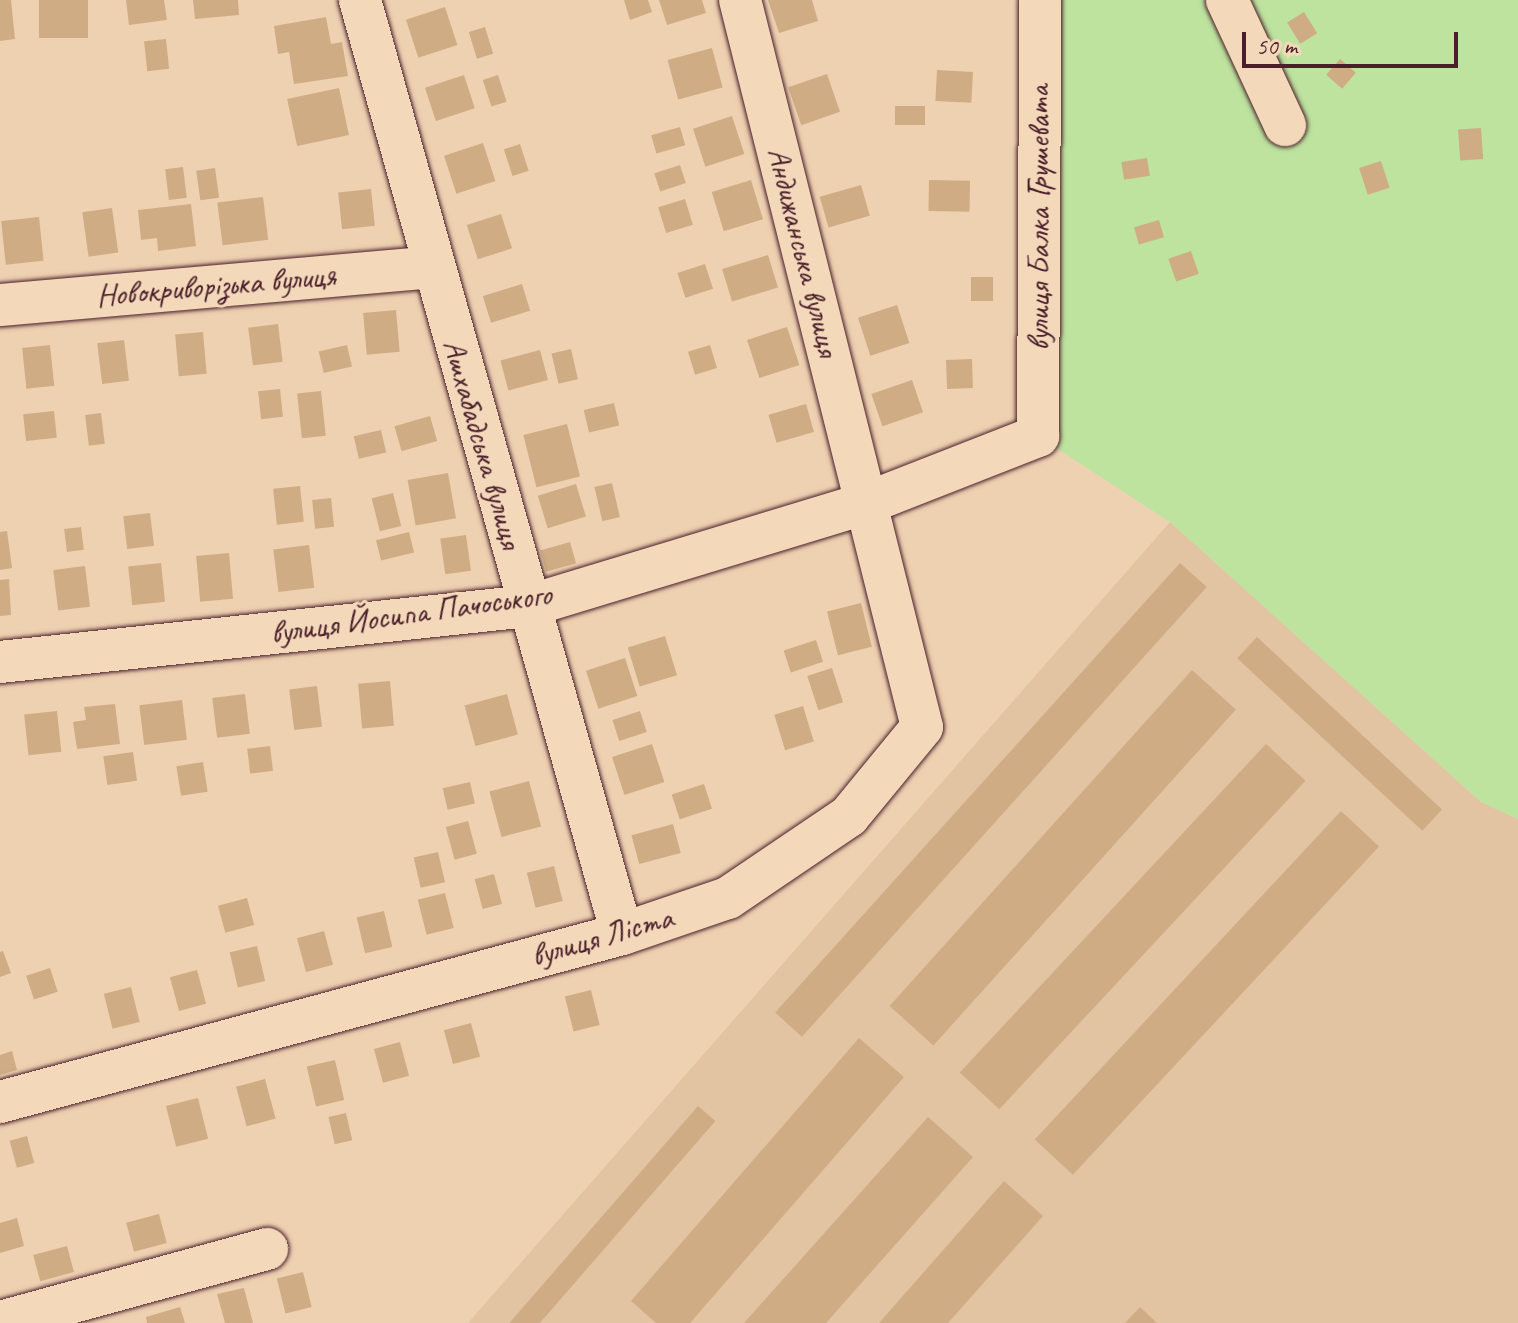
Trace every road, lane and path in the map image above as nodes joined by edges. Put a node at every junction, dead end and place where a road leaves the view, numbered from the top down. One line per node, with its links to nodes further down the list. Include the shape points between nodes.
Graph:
1 (360, 0): 6 (street, Ашхабадська вулиця)
2 (740, 0): 9 (street, Андижанська вулиця)
3 (1040, 0): 8 (street, вулиця Балка Грушевата)
4 (1227, 0): 5 (street)
5 (1285, 125)
6 (432, 267): 7 (street, Новокриворізька вулиця); 10 (street, Ашхабадська вулиця)
7 (0, 305)
8 (1038, 436): 9 (street, вулиця Йосипа Пачоського)
9 (867, 503): 10 (street, вулиця Йосипа Пачоського); 12 (street, вулиця Ліста, via 922,727 849,816 789,860 728,898)
10 (528, 606): 11 (street, вулиця Йосипа Пачоського); 12 (street, Ашхабадська вулиця)
11 (0, 662)
12 (622, 934): 13 (street, вулиця Ліста)
13 (0, 1102)
14 (267, 1249): 15 (street)
15 (0, 1322)

